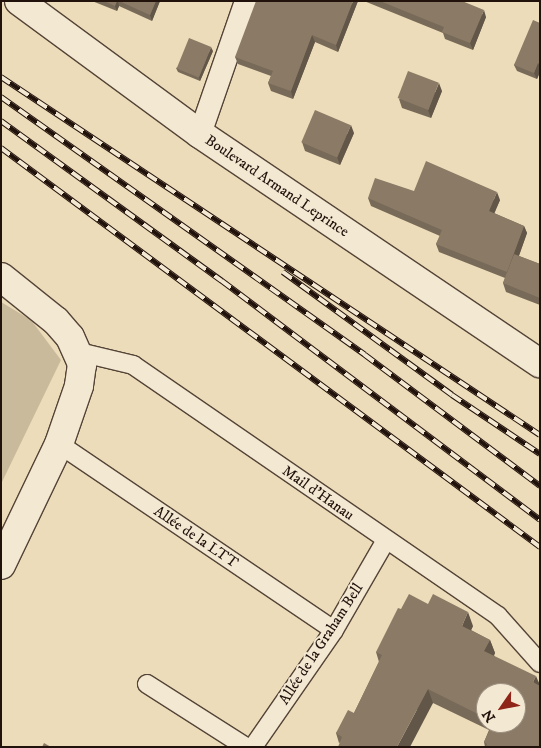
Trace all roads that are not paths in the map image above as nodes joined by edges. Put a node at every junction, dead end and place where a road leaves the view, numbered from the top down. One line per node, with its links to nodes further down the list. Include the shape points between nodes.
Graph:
1 (19, 1): 3 (street, Boulevard Armand Leprince)
2 (246, 1): 3 (street)
3 (200, 134): 6 (street, Boulevard Armand Leprince)
4 (1, 277): 5 (street, via 56,321)
5 (79, 352): 7 (street, via 82,364 79,386); 8 (street, Mail d'Hanau, via 133,365)
6 (540, 363)
7 (58, 444): 9 (street); 10 (street, Allée de la LTT)
8 (386, 540): 10 (street, Allée de la Graham Bell); 11 (street, Mail d'Hanau, via 498,616)
9 (1, 565)
10 (334, 630): 14 (street, Allée de la Graham Bell)
11 (540, 663)
12 (147, 684): 13 (street)
13 (246, 747)
14 (253, 747)

